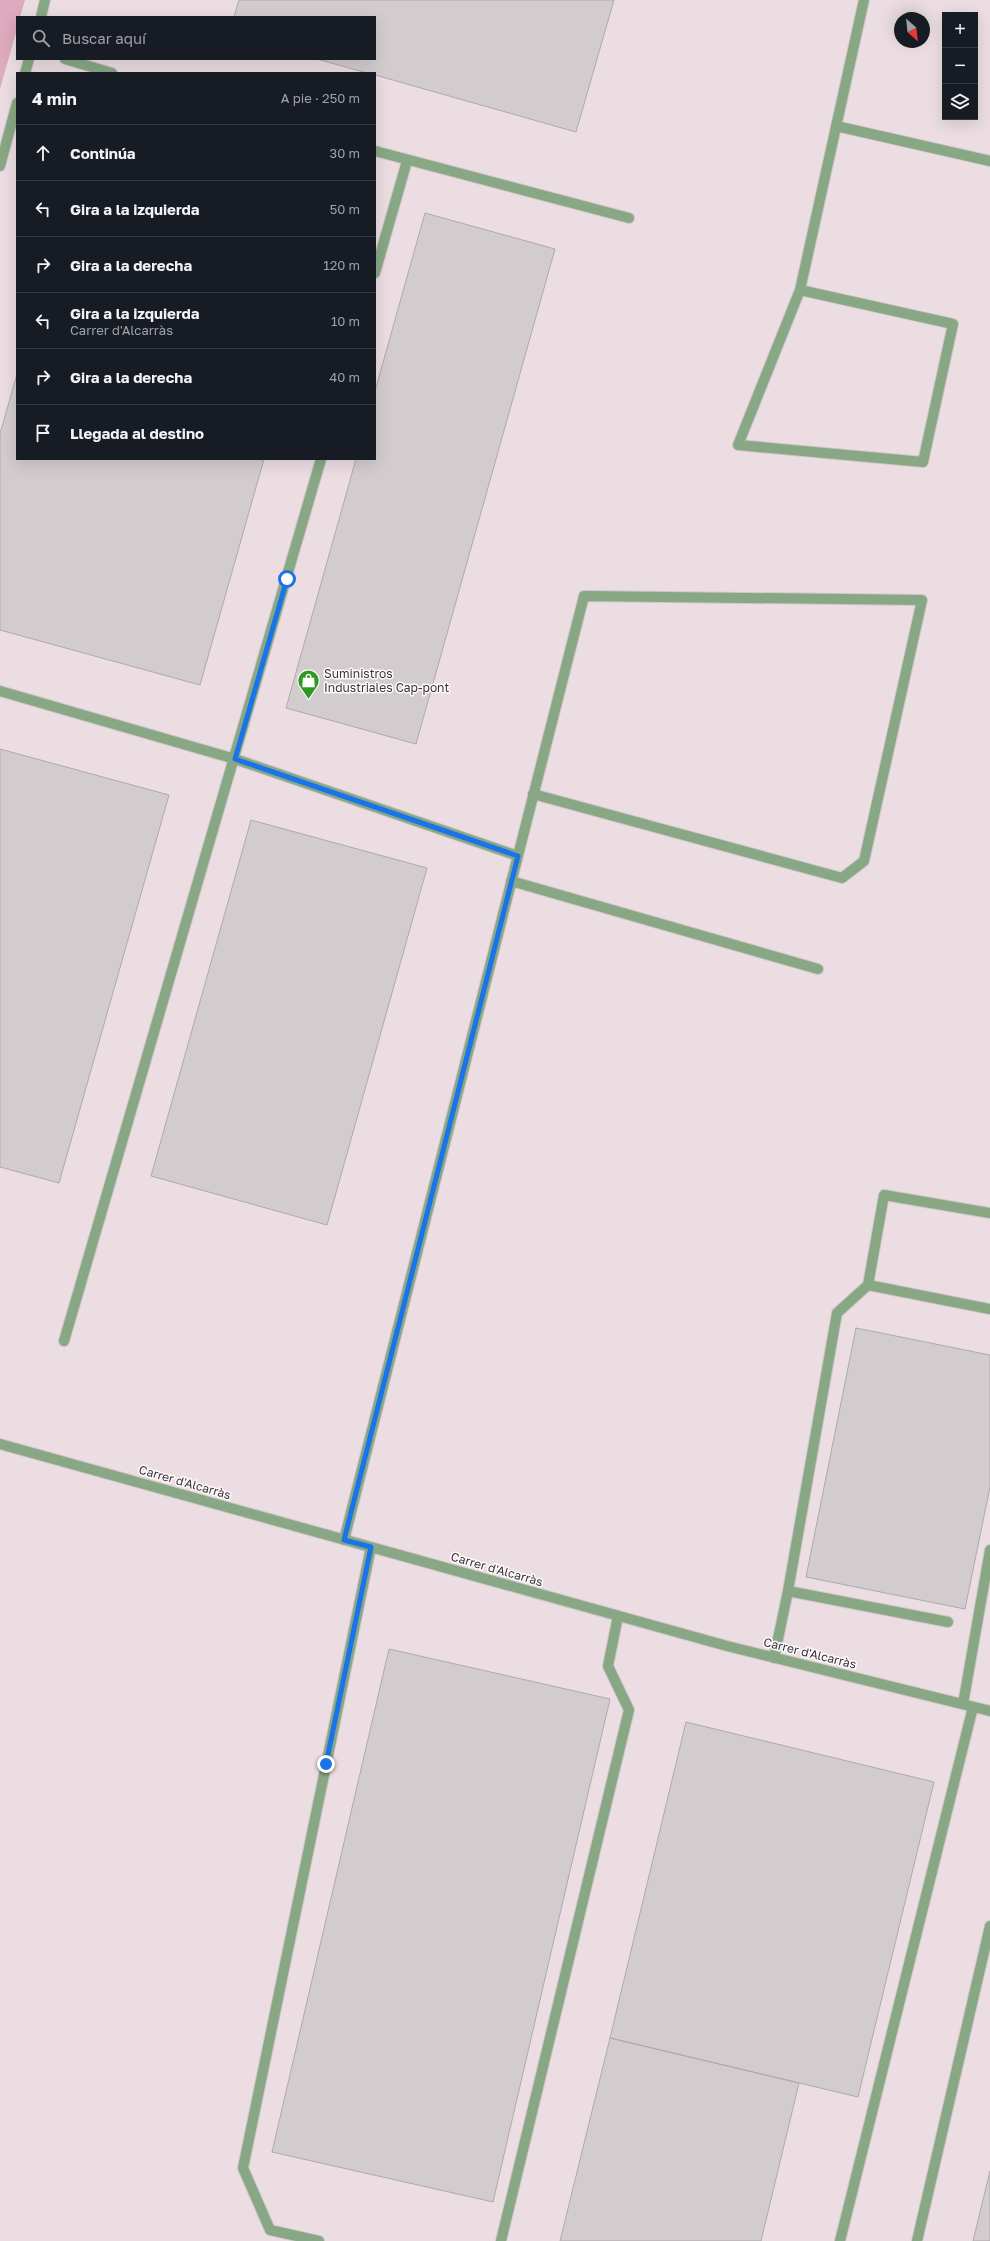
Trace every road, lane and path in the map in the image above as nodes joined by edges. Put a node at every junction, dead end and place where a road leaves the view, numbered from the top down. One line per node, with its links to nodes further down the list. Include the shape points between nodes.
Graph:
1 (45, 0): 3 (street)
2 (864, 0): 9 (street)
3 (40, 16)
4 (29, 60): 6 (street)
5 (68, 60): 7 (street)
6 (25, 72)
7 (109, 72)
8 (16, 107): 13 (street)
9 (836, 126): 12 (street); 16 (street)
10 (376, 151): 11 (street)
11 (407, 160): 14 (street); 15 (street)
12 (990, 161)
13 (0, 166)
14 (629, 218)
15 (376, 269)
16 (800, 290): 16 (street, via 738,445 923,462 953,324)
17 (321, 460): 19 (street)
18 (0, 691): 19 (street)
19 (235, 759): 21 (street); 27 (street)
20 (533, 794): 20 (street, via 584,596 922,600 864,861 842,878); 21 (street)
21 (518, 856): 22 (street)
22 (511, 881): 23 (street); 29 (street)
23 (818, 969)
24 (990, 1214): 25 (street, via 884,1195)
25 (868, 1284): 26 (street); 32 (street, via 837,1313)
26 (990, 1309)
27 (64, 1341)
28 (0, 1444): 29 (street, Carrer d'Alcarràs)
29 (344, 1540): 30 (street, Carrer d'Alcarràs)
30 (371, 1547): 33 (street, Carrer d'Alcarràs); 40 (street, via 243,2168 270,2230)
31 (990, 1550): 36 (street)
32 (788, 1591): 34 (street); 35 (street)
33 (618, 1616): 35 (street, Carrer d'Alcarràs); 41 (street, via 608,1666 629,1710)
34 (948, 1622)
35 (774, 1658): 36 (street, Carrer d'Alcarràs)
36 (963, 1704): 37 (street, Carrer d'Alcarràs)
37 (973, 1706): 38 (street, Carrer d'Alcarràs); 42 (street)
38 (990, 1711)
39 (990, 1926): 43 (street)
40 (319, 2241)
41 (501, 2241)
42 (840, 2241)
43 (917, 2241)

